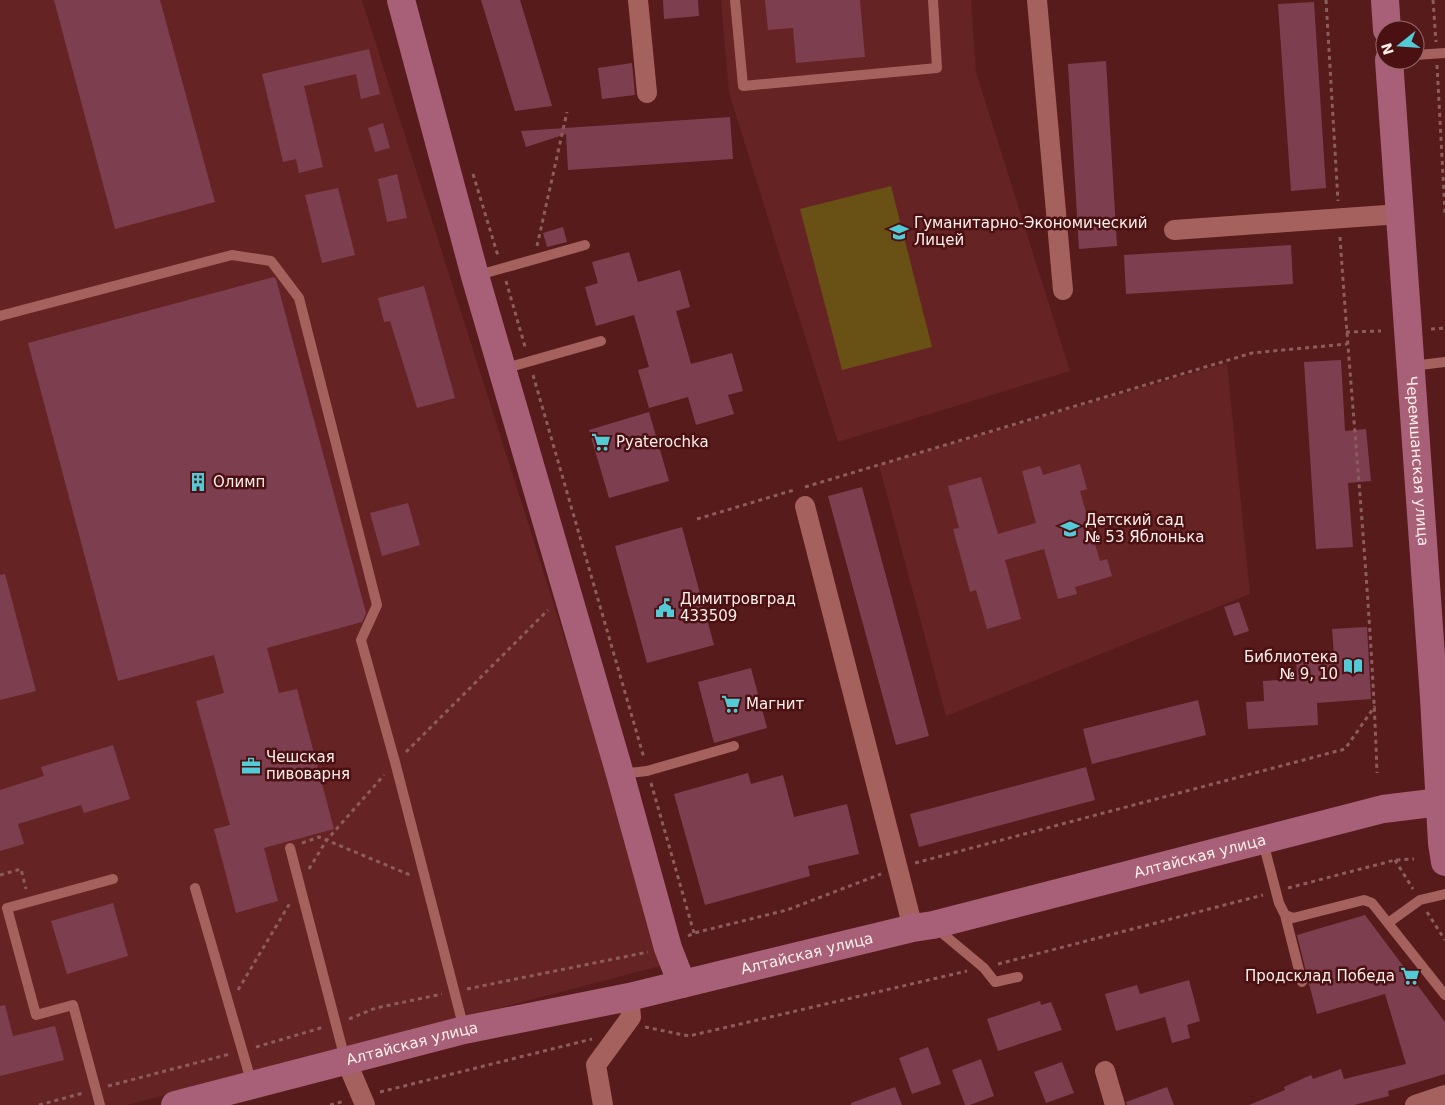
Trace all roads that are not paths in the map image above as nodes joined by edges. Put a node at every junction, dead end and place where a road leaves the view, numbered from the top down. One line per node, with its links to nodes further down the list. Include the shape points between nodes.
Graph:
1 (401, 0): 15 (street)
2 (638, 0): 11 (street)
3 (735, 0): 4 (lane, via 743,86 937,68)
4 (933, 0)
5 (1037, 0): 16 (street)
6 (1385, 0): 7 (street)
7 (1386, 20)
8 (1441, 53): 9 (lane)
9 (1425, 54)
10 (1390, 70): 12 (street, Черемшанская улица)
11 (647, 93)
12 (1400, 214): 13 (street); 20 (street, Черемшанская улица)
13 (1174, 230)
14 (585, 245): 15 (lane)
15 (476, 276): 21 (street)
16 (1063, 290)
17 (0, 316): 40 (lane, via 232,255 271,261 299,298 377,605 361,640)
18 (600, 341): 21 (lane)
19 (1445, 362): 20 (lane)
20 (1411, 366): 25 (street, Черемшанская улица, via 1433,622)
21 (502, 369): 24 (street)
22 (805, 506): 34 (street, via 897,868)
23 (734, 746): 24 (lane, via 647,771)
24 (620, 774): 37 (street, via 668,948)
25 (1443, 801): 26 (street, Алтайская улица, via 1382,809); 28 (street, Черемшанская улица)
26 (1262, 840): 32 (lane); 34 (street, Алтайская улица)
27 (290, 848): 41 (lane)
28 (1445, 862)
29 (113, 879): 47 (lane, via 7,908 36,1015 73,1004)
30 (195, 888): 43 (lane)
31 (1445, 894): 33 (lane, via 1420,900)
32 (1284, 915): 33 (lane, via 1292,918 1364,900 1372,903); 36 (lane)
33 (1388, 923): 38 (lane)
34 (923, 927): 35 (lane, via 984,968 995,982); 37 (street, Алтайская улица)
35 (1018, 977)
36 (1302, 982)
37 (682, 984): 39 (street, Алтайская улица)
38 (1445, 995)
39 (629, 997): 40 (street, Алтайская улица); 48 (street, via 631,1017 596,1065)
40 (464, 1030): 41 (street, Алтайская улица)
41 (346, 1060): 43 (street, Алтайская улица); 45 (street)
42 (1105, 1071): 49 (street)
43 (252, 1085): 46 (street, Алтайская улица)
44 (1445, 1095): 50 (street)
45 (363, 1101)
46 (180, 1104)
47 (100, 1105)
48 (603, 1105)
49 (1115, 1105)
50 (1416, 1105)

